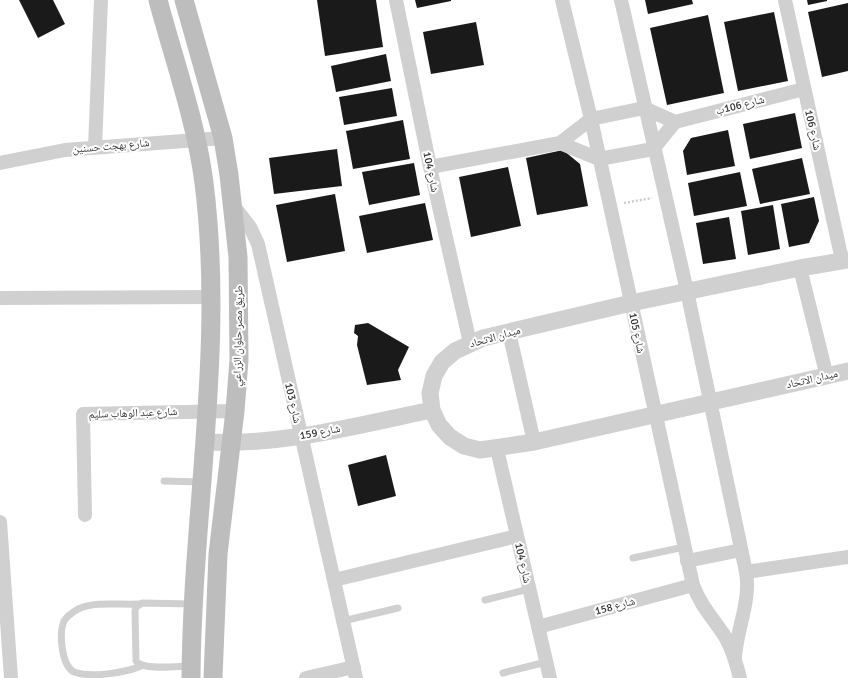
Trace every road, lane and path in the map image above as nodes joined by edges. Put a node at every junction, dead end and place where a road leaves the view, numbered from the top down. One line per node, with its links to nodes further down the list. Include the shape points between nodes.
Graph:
1 (101, 0): 15 (street)
2 (158, 0): 13 (main road)
3 (184, 0): 12 (main road, طريق مصر حلوان الزراعي)
4 (396, 0): 19 (street, شارع 104)
5 (562, 0): 10 (street, شارع 105)
6 (621, 0): 9 (street, شارع 105)
7 (785, 0): 8 (street, شارع 106)
8 (804, 89): 11 (street, شارع 106ب); 23 (street, شارع 106)
9 (644, 108): 10 (street); 11 (street); 16 (street, شارع 105)
10 (591, 119): 14 (street); 17 (street, شارع 105)
11 (675, 122): 16 (street)
12 (223, 138): 13 (street, شارع بهجت حسنين); 21 (main road, طريق مصر حلوان الزراعي)
13 (196, 140): 15 (street, شارع بهجت حسنين); 26 (main road, via 207,213)
14 (560, 143): 17 (street); 19 (street)
15 (95, 147): 18 (street, شارع بهجت حسنين, via 30,155)
16 (653, 149): 17 (street); 20 (street, شارع 105)
17 (599, 159): 22 (street, شارع 105)
18 (0, 163)
19 (430, 167): 30 (street, شارع 104)
20 (664, 196): 22 (path); 25 (street, شارع 105)
21 (233, 205): 36 (main road, طريق مصر حلوان الزراعي, via 240,308); 38 (street, شارع 103, via 250,227 258,244)
22 (610, 206): 28 (street, شارع 105)
23 (845, 260): 24 (street, ميدان الاتحاد)
24 (800, 268): 25 (street, ميدان الاتحاد); 32 (street)
25 (687, 291): 28 (street, ميدان الاتحاد); 33 (street, شارع 105)
26 (211, 297): 27 (street); 34 (main road)
27 (0, 298)
28 (631, 303): 29 (street, ميدان الاتحاد); 37 (street, شارع 105)
29 (509, 332): 30 (street, ميدان الاتحاد); 40 (street)
30 (470, 343): 35 (street, ميدان الاتحاد, via 442,362 434,376 430,393)
31 (848, 371): 32 (street, ميدان الاتحاد)
32 (827, 376): 33 (street, ميدان الاتحاد)
33 (711, 402): 37 (street, ميدان الاتحاد); 48 (street, شارع 105)
34 (208, 410): 36 (street, شارع عبد الوهاب سليم); 39 (main road); 45 (street, شارع عبد الوهاب سليم, via 83,414)
35 (432, 410): 38 (street, شارع 159); 42 (street, ميدان الاتحاد, via 439,425 450,437 464,446 480,450)
36 (235, 411): 41 (main road, طريق مصر حلوان الزراعي)
37 (654, 415): 40 (street, ميدان الاتحاد); 49 (street, شارع 105)
38 (300, 436): 41 (street, شارع 159); 53 (street, شارع 103)
39 (206, 442): 41 (street, شارع 159); 44 (main road)
40 (534, 442): 42 (street, ميدان الاتحاد)
41 (232, 443): 69 (main road, طريق مصر حلوان الزراعي, via 218,554)
42 (497, 449): 47 (street, شارع 104)
43 (164, 481): 44 (lane)
44 (203, 482): 58 (main road)
45 (85, 516)
46 (0, 522): 68 (street)
47 (517, 536): 53 (street); 55 (street, شارع 104)
48 (741, 550): 49 (street); 52 (street, شارع 105)
49 (685, 554): 51 (lane); 54 (street, شارع 105)
50 (848, 557): 52 (street)
51 (633, 558)
52 (746, 572): 62 (street, شارع 105, via 748,592 737,633)
53 (334, 580): 60 (street, شارع 103)
54 (693, 585): 61 (street, شارع 158); 62 (street, شارع 105, via 704,608 724,635)
55 (529, 589): 56 (lane); 61 (street, شارع 104)
56 (485, 600)
57 (138, 604): 58 (lane); 64 (lane, via 135,611 136,661); 64 (lane, via 90,605 70,614 64,620 62,629 63,656 72,671 80,675 113,675)
58 (192, 604): 65 (main road)
59 (398, 608): 60 (lane)
60 (343, 621): 66 (street, شارع 103)
61 (538, 627): 63 (street, شارع 104)
62 (735, 657): 72 (street, شارع 105)
63 (546, 662): 67 (lane); 71 (street, شارع 104)
64 (142, 666): 65 (lane)
65 (191, 672)
66 (355, 673): 70 (street)
67 (503, 674)
68 (11, 678)
69 (213, 678)
70 (306, 678)
71 (550, 678)
72 (740, 678)

